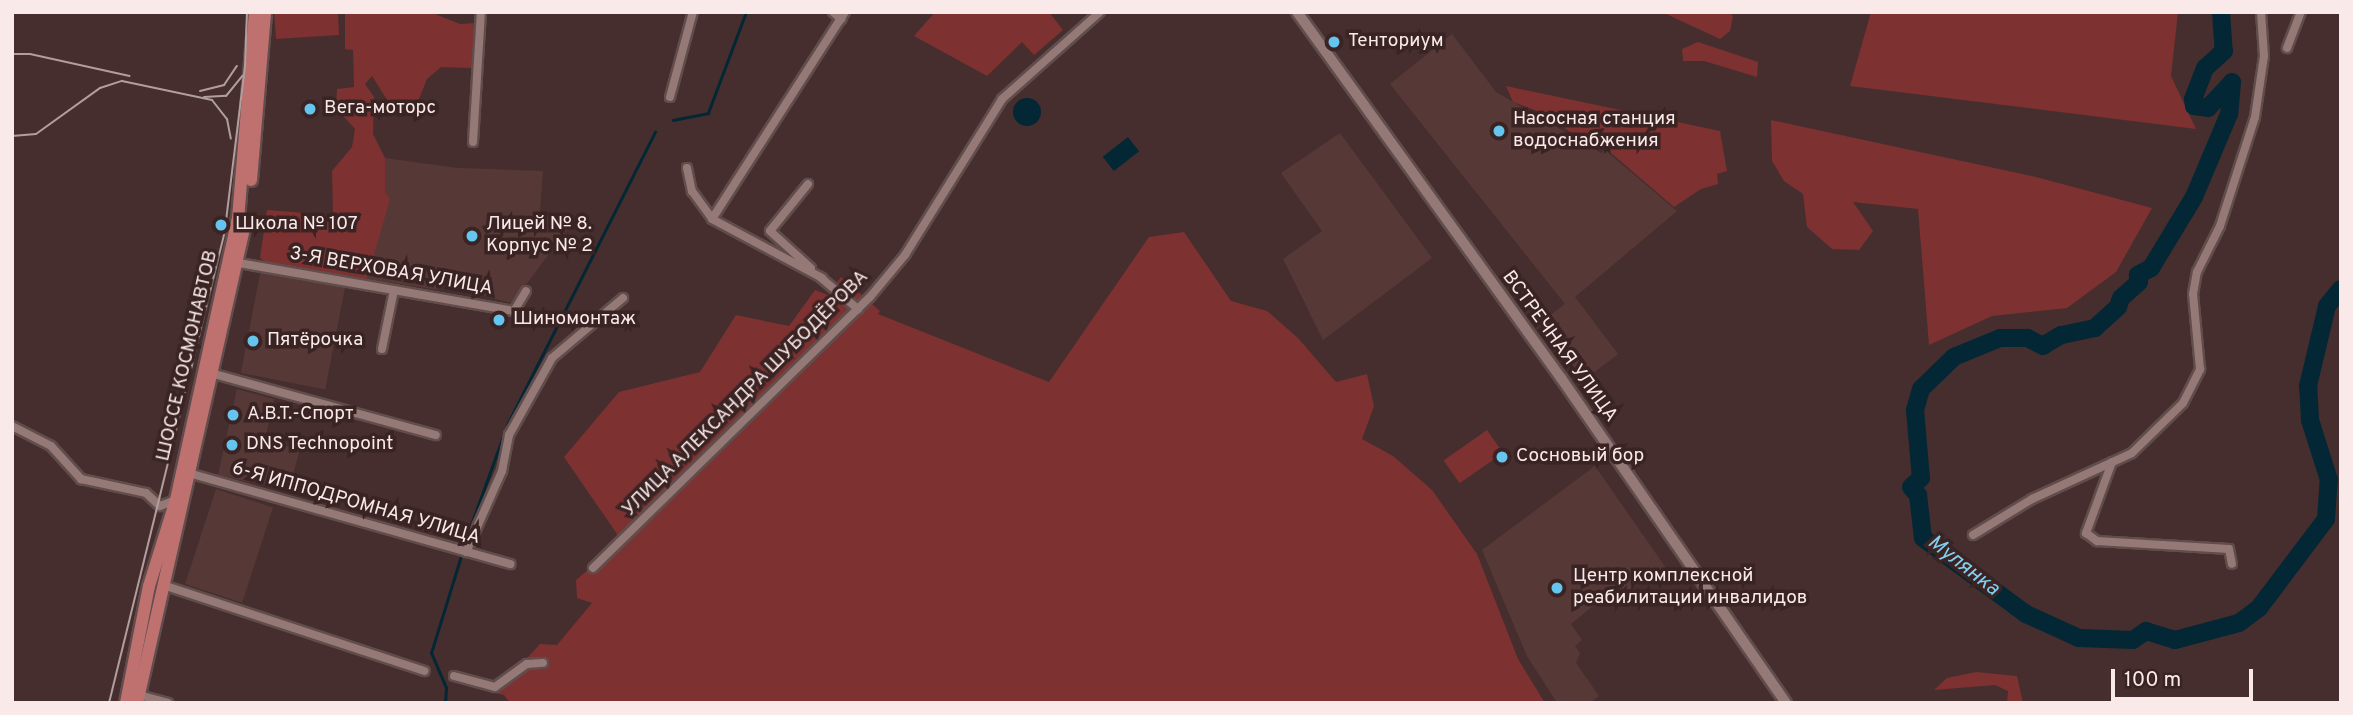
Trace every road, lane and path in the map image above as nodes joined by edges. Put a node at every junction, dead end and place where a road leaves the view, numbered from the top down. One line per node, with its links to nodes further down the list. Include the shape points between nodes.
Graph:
1 (255, 12): 29 (main road, ШОССЕ КОСМОНАВТОВ, via 238,219)
2 (265, 12): 17 (main road, ШОССЕ КОСМОНАВТОВ, via 260,116)
3 (481, 12): 13 (street)
4 (694, 12): 12 (street)
5 (833, 12): 10 (street)
6 (1100, 12): 22 (street, УЛИЦА АЛЕКСАНДРА ШУБОДЁРОВА, via 997,105 905,255)
7 (1297, 12): 42 (main road, ВСТРЕЧНАЯ УЛИЦА, via 1580,404)
8 (2261, 12): 27 (street, via 2264,56 2255,117 2193,294 2200,369 2183,403 2132,453)
9 (2301, 12): 11 (street)
10 (843, 16): 16 (street)
11 (2287, 48)
12 (670, 97)
13 (473, 142)
14 (687, 168): 16 (street, via 692,191)
15 (808, 184): 18 (street, via 769,231)
16 (712, 219): 18 (street)
17 (239, 263): 19 (street, 3-Я ВЕРХОВАЯ УЛИЦА); 24 (main road, ШОССЕ КОСМОНАВТОВ)
18 (822, 278): 22 (street)
19 (394, 290): 20 (street, 3-Я ВЕРХОВАЯ УЛИЦА, via 514,311); 23 (street)
20 (526, 292)
21 (623, 299): 31 (street, via 552,358 509,435 502,471)
22 (858, 309): 34 (street, УЛИЦА АЛЕКСАНДРА ШУБОДЁРОВА)
23 (382, 349)
24 (214, 374): 26 (street); 28 (main road, ШОССЕ КОСМОНАВТОВ)
25 (12, 426): 29 (street, via 51,446 81,479 146,493 160,506)
26 (436, 435)
27 (2112, 462): 30 (street, via 2032,499); 33 (street, via 2086,533 2097,541 2229,550)
28 (192, 474): 31 (street, 6-Я ИППОДРОМНАЯ УЛИЦА); 35 (main road, ШОССЕ КОСМОНАВТОВ)
29 (176, 500): 40 (main road, ШОССЕ КОСМОНАВТОВ, via 149,586)
30 (1973, 535)
31 (466, 552): 32 (street, 6-Я ИППОДРОМНАЯ УЛИЦА)
32 (511, 564)
33 (2232, 564)
34 (593, 568)
35 (166, 586): 37 (street); 39 (main road, ШОССЕ КОСМОНАВТОВ)
36 (543, 663): 38 (street, via 525,665 495,687)
37 (424, 671)
38 (454, 676)
39 (138, 699): 41 (street)
40 (126, 703)
41 (168, 703)
42 (1786, 703)

